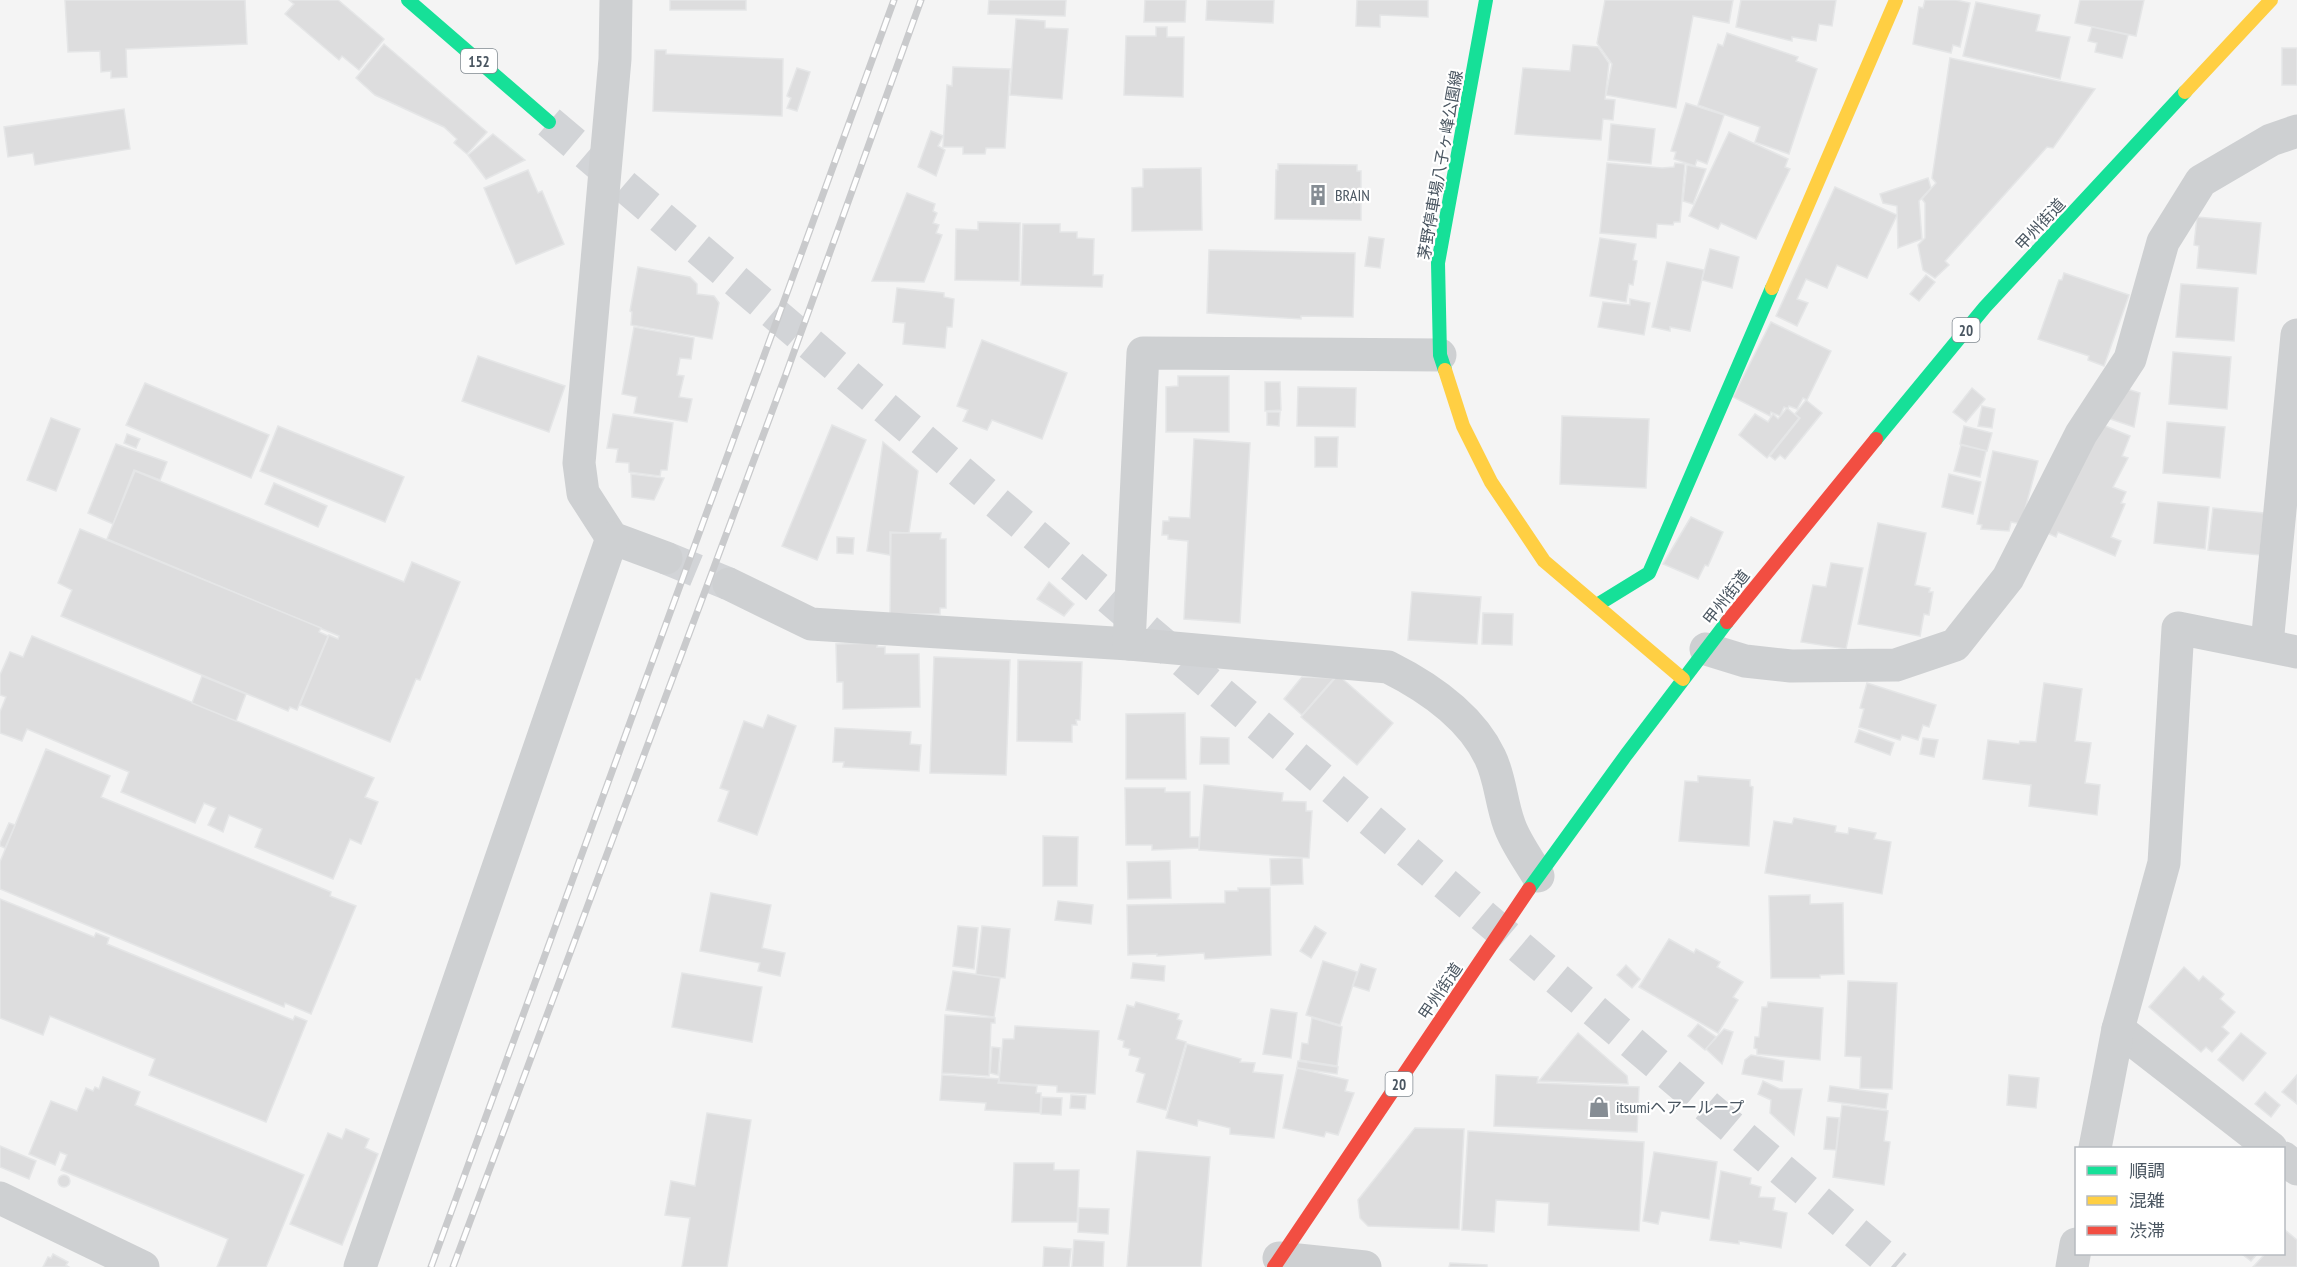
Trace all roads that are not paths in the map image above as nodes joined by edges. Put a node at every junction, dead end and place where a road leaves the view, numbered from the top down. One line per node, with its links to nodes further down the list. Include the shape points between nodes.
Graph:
1 (408, 0): 6 (main road, 152)
2 (616, 0): 10 (street, via 615,59 579,463 583,493)
3 (1486, 0): 9 (main road, 茅野停車場八子ヶ峰公園線, via 1438,263)
4 (1896, 0): 13 (main road, via 1649,573)
5 (2271, 0): 16 (main road, 甲州街道 / 20, via 1985,307 1767,570)
6 (549, 123)
7 (2297, 131): 16 (street, via 2271,140 2201,181 2163,242 2130,359 2081,434 2008,578 1955,645 1896,665 1791,666 1745,662)
8 (2297, 335): 15 (street)
9 (1440, 355): 13 (main road, 茅野停車場八子ヶ峰公園線, via 1463,426 1491,482 1544,561); 14 (street, via 1143,353)
10 (612, 538): 11 (street); 28 (street)
11 (666, 558)
12 (729, 584): 14 (street, via 811,624)
13 (1597, 605): 17 (main road, 茅野停車場八子ヶ峰公園線)
14 (1129, 644): 18 (street, via 1388,667 1420,683 1473,730 1490,757 1509,825)
15 (2282, 648): 19 (street, via 2178,628 2164,863)
16 (1706, 650): 17 (main road, 甲州街道 / 20)
17 (1683, 679): 18 (main road, 甲州街道 / 20)
18 (1538, 876): 26 (main road, 甲州街道 / 20)
19 (2118, 1029): 20 (street); 21 (street)
20 (2095, 1147)
21 (2268, 1147)
22 (2285, 1160): 23 (street)
23 (2297, 1169)
24 (0, 1198): 27 (street)
25 (2075, 1250): 30 (street)
26 (1276, 1263): 29 (street)
27 (143, 1267)
28 (360, 1267)
29 (1365, 1267)
30 (2072, 1267)

